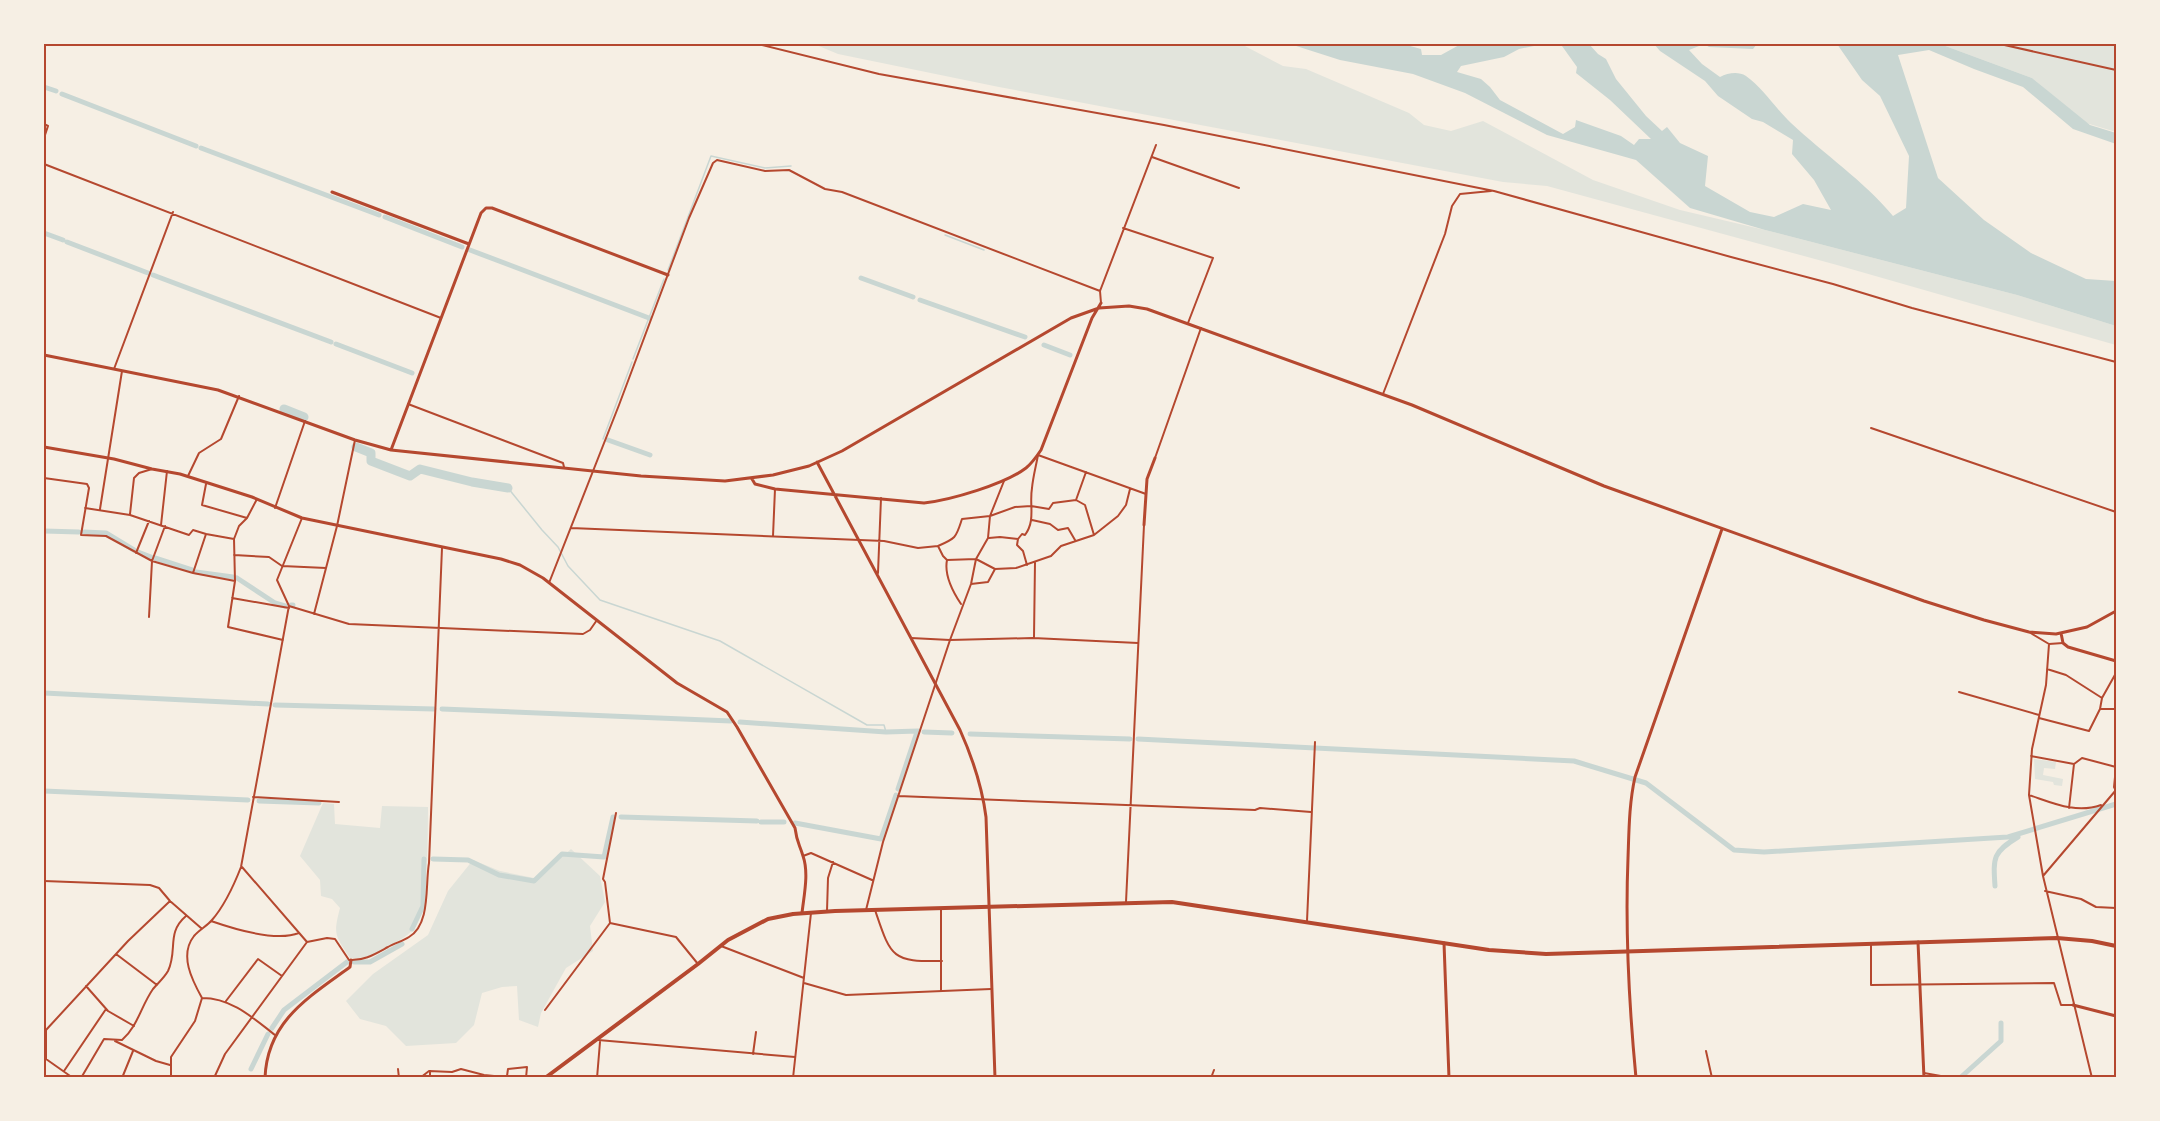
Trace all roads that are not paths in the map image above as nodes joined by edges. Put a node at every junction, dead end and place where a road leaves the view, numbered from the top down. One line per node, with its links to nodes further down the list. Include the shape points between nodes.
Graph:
1 (758, 44): 10 (street, via 879,74 1153,123)
2 (2000, 44): 3 (street)
3 (2116, 70)
4 (44, 124): 5 (street, via 48,126)
5 (44, 138)
6 (1156, 145): 7 (street)
7 (1152, 157): 9 (street); 13 (street)
8 (44, 164): 12 (street)
9 (1239, 188)
10 (1494, 191): 23 (street); 26 (street, via 1460,194 1452,206 1445,234)
11 (332, 192): 14 (street)
12 (173, 212): 19 (street); 24 (street)
13 (1123, 228): 16 (street); 20 (street, via 1213,258)
14 (469, 244): 15 (street, via 481,213 492,208); 19 (street)
15 (668, 275): 16 (street, via 689,218 717,160 765,171 789,170 825,189 842,192); 40 (street)
16 (1100, 291): 17 (street)
17 (1101, 303): 18 (street)
18 (1099, 308): 20 (street, via 1147,309); 34 (street); 37 (street, via 1071,318)
19 (441, 318): 28 (street)
20 (1188, 323): 21 (street)
21 (1201, 328): 26 (street); 35 (street)
22 (44, 354): 24 (street)
23 (2116, 362)
24 (114, 369): 25 (street)
25 (122, 370): 27 (street); 36 (street)
26 (1383, 395): 70 (street, via 1604,486)
27 (239, 396): 29 (street); 43 (street, via 221,440 199,453)
28 (408, 404): 33 (street); 38 (street)
29 (305, 421): 31 (street); 57 (street)
30 (1871, 428): 59 (street)
31 (355, 440): 33 (street); 68 (street)
32 (44, 447): 36 (street)
33 (391, 450): 38 (street)
34 (1038, 454): 42 (street); 46 (street, via 1029,466); 55 (street)
35 (1155, 458): 50 (street)
36 (108, 459): 39 (street); 58 (street)
37 (817, 462): 45 (street); 51 (street)
38 (564, 467): 40 (street)
39 (152, 469): 41 (street); 60 (street, via 134,478)
40 (592, 470): 45 (street, via 687,479); 69 (street)
41 (167, 471): 43 (street); 66 (street)
42 (1086, 472): 49 (street); 54 (street)
43 (188, 476): 47 (street)
44 (44, 478): 56 (street, via 87,484)
45 (752, 479): 48 (street, via 755,484)
46 (1004, 481): 52 (street, via 936,502); 61 (street)
47 (207, 483): 53 (street); 62 (street, via 201,505)
48 (775, 489): 51 (street); 73 (street)
49 (1130, 489): 50 (street); 72 (street, via 1118,516)
50 (1146, 494): 67 (street)
51 (835, 495): 52 (street); 77 (street)
52 (881, 498): 78 (street)
53 (257, 499): 57 (street); 62 (street)
54 (1076, 500): 55 (street, via 1053,503 1049,508); 72 (street, via 1085,505)
55 (1031, 506): 61 (street); 64 (street)
56 (85, 508): 58 (street); 82 (street, via 81,535 106,536)
57 (274, 508): 63 (street)
58 (100, 509): 60 (street)
59 (2116, 512)
60 (130, 515): 65 (street)
61 (990, 516): 74 (street); 80 (street, via 962,519 953,540)
62 (247, 518): 75 (street)
63 (302, 519): 68 (street); 89 (street)
64 (1032, 520): 76 (street, via 1031,527); 79 (street, via 1058,530 1068,528)
65 (149, 521): 66 (street); 82 (street)
66 (163, 525): 71 (street, via 189,535 193,530); 86 (street)
67 (1144, 525): 111 (street)
68 (337, 526): 81 (street); 90 (street)
69 (571, 528): 73 (street); 95 (street)
70 (1722, 529): 105 (street, via 1924,601); 167 (street, via 1633,785)
71 (206, 534): 75 (street); 92 (street)
72 (1094, 535): 79 (street)
73 (773, 536): 77 (street)
74 (988, 538): 76 (street); 84 (street)
75 (234, 539): 83 (street)
76 (1018, 539): 88 (street)
77 (858, 540): 78 (street); 93 (street)
78 (881, 540): 80 (street, via 918,548); 93 (street)
79 (1075, 540): 87 (street)
80 (938, 546): 85 (street)
81 (442, 548): 95 (street, via 501,559 534,572); 104 (street)
82 (136, 553): 86 (street)
83 (234, 555): 89 (street, via 269,557); 94 (street)
84 (976, 559): 85 (street); 91 (street); 96 (street)
85 (947, 560): 98 (street, via 951,590)
86 (152, 561): 92 (street); 102 (street)
87 (1035, 562): 88 (street); 108 (street)
88 (1027, 565): 91 (street)
89 (282, 566): 90 (street); 99 (street, via 277,580)
90 (326, 568): 101 (street)
91 (995, 569): 96 (street, via 988,582)
92 (193, 573): 94 (street)
93 (878, 576): 107 (street)
94 (235, 581): 97 (street)
95 (549, 583): 103 (street)
96 (971, 584): 98 (street)
97 (232, 598): 99 (street); 109 (street, via 228,627)
98 (962, 605): 110 (street)
99 (289, 607): 101 (street); 109 (street)
100 (2116, 611): 106 (street, via 2087,627)
101 (314, 614): 104 (street, via 349,624)
102 (148, 617)
103 (597, 620): 104 (street, via 584,634); 137 (street, via 677,683 732,718 795,828)
104 (439, 627): 169 (street, via 426,908 416,932 408,939 369,958)
105 (2029, 632): 106 (street); 113 (street)
106 (2061, 633): 112 (street)
107 (911, 638): 110 (street); 117 (street)
108 (1034, 638): 110 (street); 111 (street)
109 (283, 640): 129 (street)
110 (950, 640): 117 (street)
111 (1138, 643): 132 (street)
112 (2062, 643): 113 (street); 114 (street)
113 (2049, 644): 115 (street)
114 (2116, 661)
115 (2047, 669): 119 (street, via 2066,675); 122 (street)
116 (2116, 673): 119 (street)
117 (936, 684): 128 (street); 130 (street, via 970,753)
118 (1959, 692): 122 (street)
119 (2102, 698): 120 (street)
120 (2100, 709): 121 (street); 122 (street, via 2089,731)
121 (2116, 709)
122 (2039, 716): 124 (street)
123 (1315, 742): 135 (street)
124 (2031, 756): 125 (street); 127 (street)
125 (2074, 765): 126 (street, via 2082,758 2116,767); 134 (street)
126 (2116, 791): 133 (street)
127 (2029, 795): 134 (street); 140 (street)
128 (898, 796): 130 (street); 141 (street)
129 (253, 797): 131 (street); 139 (street)
130 (984, 800): 132 (street); 146 (street)
131 (339, 802)
132 (1131, 805): 135 (street); 145 (street)
133 (2103, 805): 134 (street, via 2088,810); 140 (street)
134 (2069, 808)
135 (1311, 812): 156 (street)
136 (616, 813): 157 (street, via 603,879)
137 (803, 856): 138 (street, via 811,853); 152 (street, via 806,874)
138 (833, 862): 141 (street); 151 (street, via 828,878)
139 (241, 867): 155 (street, via 235,884); 159 (street)
140 (2043, 876): 143 (street)
141 (873, 880): 149 (street)
142 (44, 881): 144 (street, via 150,885 159,888)
143 (2045, 891): 148 (street, via 2081,899 2096,908); 160 (street)
144 (170, 901): 154 (street); 168 (street)
145 (1126, 903): 146 (main road); 156 (main road, via 1172,902)
146 (990, 906): 147 (main road); 178 (street)
147 (941, 908): 150 (main road); 170 (street)
148 (2116, 908)
149 (866, 910): 150 (main road); 151 (main road)
150 (875, 910): 170 (street, via 885,940 895,955 912,961)
151 (827, 911): 153 (main road)
152 (802, 913): 153 (main road); 165 (main road, via 768,920)
153 (811, 913): 173 (street)
154 (186, 916): 158 (street); 176 (street, via 178,923 173,938 168,971)
155 (211, 921): 158 (street); 159 (street, via 278,936)
156 (1307, 921): 163 (main road)
157 (610, 923): 171 (street, via 676,937); 184 (street)
158 (202, 929): 180 (street, via 193,938 187,959 190,976)
159 (299, 933): 161 (street)
160 (2057, 938): 162 (main road); 166 (main road); 182 (street)
161 (307, 942): 169 (street, via 335,939); 172 (street)
162 (1918, 942): 164 (main road); 175 (street)
163 (1444, 943): 167 (main road, via 1522,953); 223 (street)
164 (1871, 944): 167 (main road); 175 (street, via 1871,985)
165 (721, 946): 171 (main road); 173 (street)
166 (2116, 946)
167 (1627, 952): 224 (street)
168 (116, 954): 176 (street); 177 (street)
169 (351, 960): 189 (street, via 350,967 296,1008)
170 (942, 960): 179 (street)
171 (698, 964): 191 (main road)
172 (282, 976): 181 (street, via 258,959); 186 (street)
173 (804, 978): 174 (street)
174 (804, 983): 179 (street, via 846,996); 196 (street)
175 (1919, 984): 182 (street, via 2054,983 2061,1005); 204 (street)
176 (157, 985): 187 (street)
177 (86, 986): 183 (street); 200 (street, via 46,1030 46,1059)
178 (992, 989): 179 (street); 221 (street)
179 (941, 990)
180 (202, 998): 181 (street); 197 (street, via 195,1021 171,1057)
181 (226, 1001): 186 (street)
182 (2073, 1005): 185 (street); 227 (street)
183 (106, 1009): 187 (street); 200 (street)
184 (545, 1010)
185 (2116, 1016)
186 (252, 1018): 189 (street); 209 (street, via 225,1054)
187 (135, 1026): 190 (street, via 122,1040)
188 (756, 1032): 195 (street)
189 (275, 1035): 210 (street, via 266,1059)
190 (113, 1040): 193 (street); 206 (street, via 104,1039)
191 (595, 1040): 192 (street); 218 (main road)
192 (601, 1040): 195 (street); 219 (street)
193 (133, 1051): 197 (street); 207 (street)
194 (1706, 1051): 225 (street)
195 (753, 1054): 196 (street)
196 (795, 1057): 220 (street)
197 (171, 1066): 208 (street)
198 (399, 1069): 211 (street)
199 (1214, 1070): 222 (street)
200 (64, 1071): 205 (street)
201 (430, 1071): 202 (street); 212 (street); 213 (street)
202 (450, 1072): 203 (street); 214 (street)
203 (476, 1072): 215 (street); 216 (street)
204 (1924, 1075): 226 (street)
205 (73, 1077)
206 (81, 1077)
207 (122, 1077)
208 (172, 1077)
209 (214, 1077)
210 (265, 1077)
211 (399, 1077)
212 (420, 1077)
213 (430, 1077)
214 (450, 1077)
215 (475, 1077)
216 (504, 1077): 217 (street, via 508,1069 527,1067)
217 (526, 1077)
218 (545, 1077)
219 (597, 1077)
220 (793, 1077)
221 (995, 1077)
222 (1211, 1077)
223 (1449, 1077)
224 (1636, 1077)
225 (1712, 1077)
226 (1952, 1077)
227 (2092, 1077)

